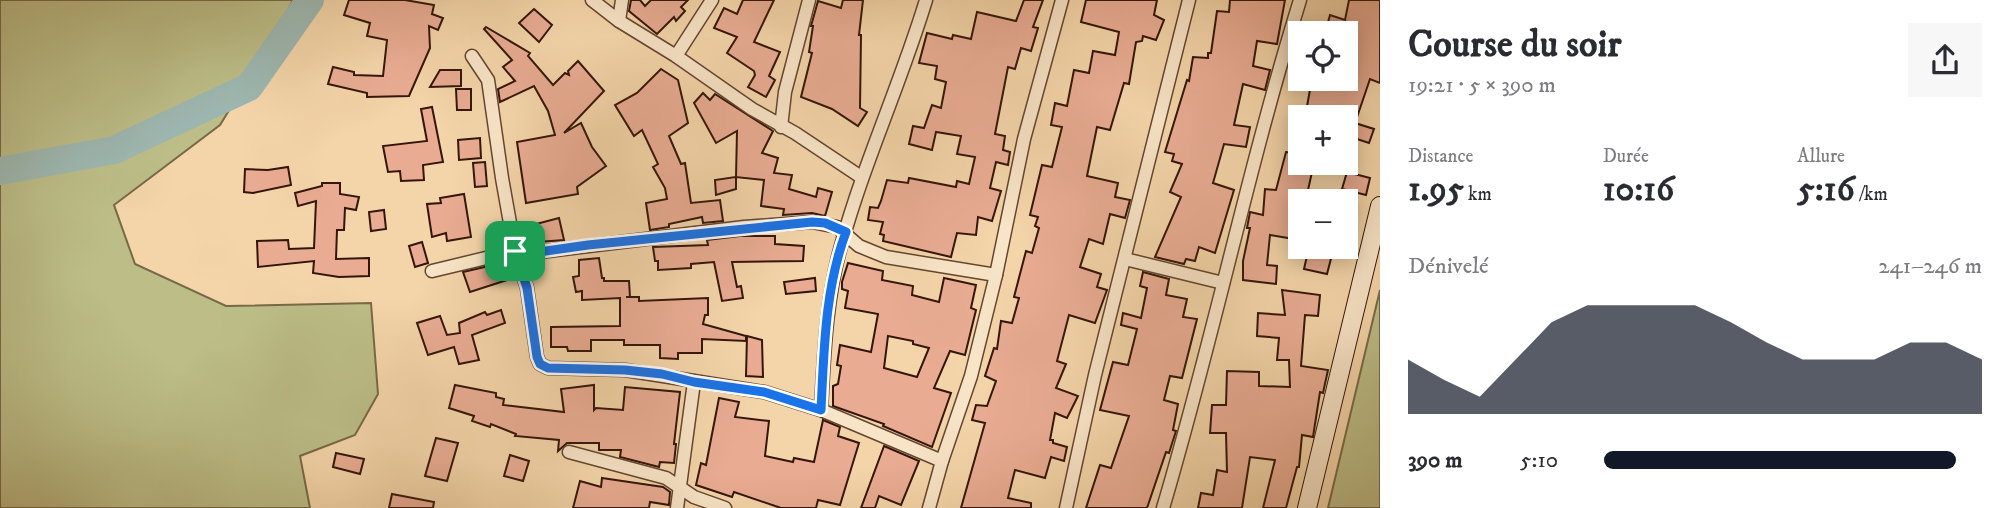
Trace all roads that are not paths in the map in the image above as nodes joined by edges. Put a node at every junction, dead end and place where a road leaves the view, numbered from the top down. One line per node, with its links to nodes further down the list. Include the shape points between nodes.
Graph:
1 (592, 0): 9 (street)
2 (622, 0): 9 (street)
3 (712, 0): 11 (street)
4 (809, 0): 12 (street, via 785,92)
5 (926, 0): 13 (street)
6 (1062, 0): 19 (street, via 1024,139)
7 (1189, 0): 17 (street)
8 (1300, 0): 20 (street)
9 (619, 21): 11 (street)
10 (472, 56): 16 (street, via 488,80)
11 (676, 56): 12 (street)
12 (781, 127): 13 (street)
13 (861, 177): 15 (street)
14 (1380, 206): 31 (main road)
15 (846, 232): 16 (street, via 812,222 532,253); 19 (street, via 859,246 886,257); 22 (street, via 827,315)
16 (515, 251): 18 (street); 21 (street, via 527,288 540,364 662,374)
17 (1125, 259): 20 (street); 29 (street)
18 (432, 271)
19 (996, 275): 24 (street, via 971,376)
20 (1223, 283): 30 (street)
21 (694, 382): 22 (street, via 764,392); 25 (street)
22 (821, 410): 24 (street)
23 (569, 453): 25 (street)
24 (942, 461): 28 (street)
25 (679, 485): 26 (street); 27 (street, via 694,497)
26 (677, 508)
27 (725, 508)
28 (929, 508)
29 (1066, 508)
30 (1163, 508)
31 (1307, 508)

